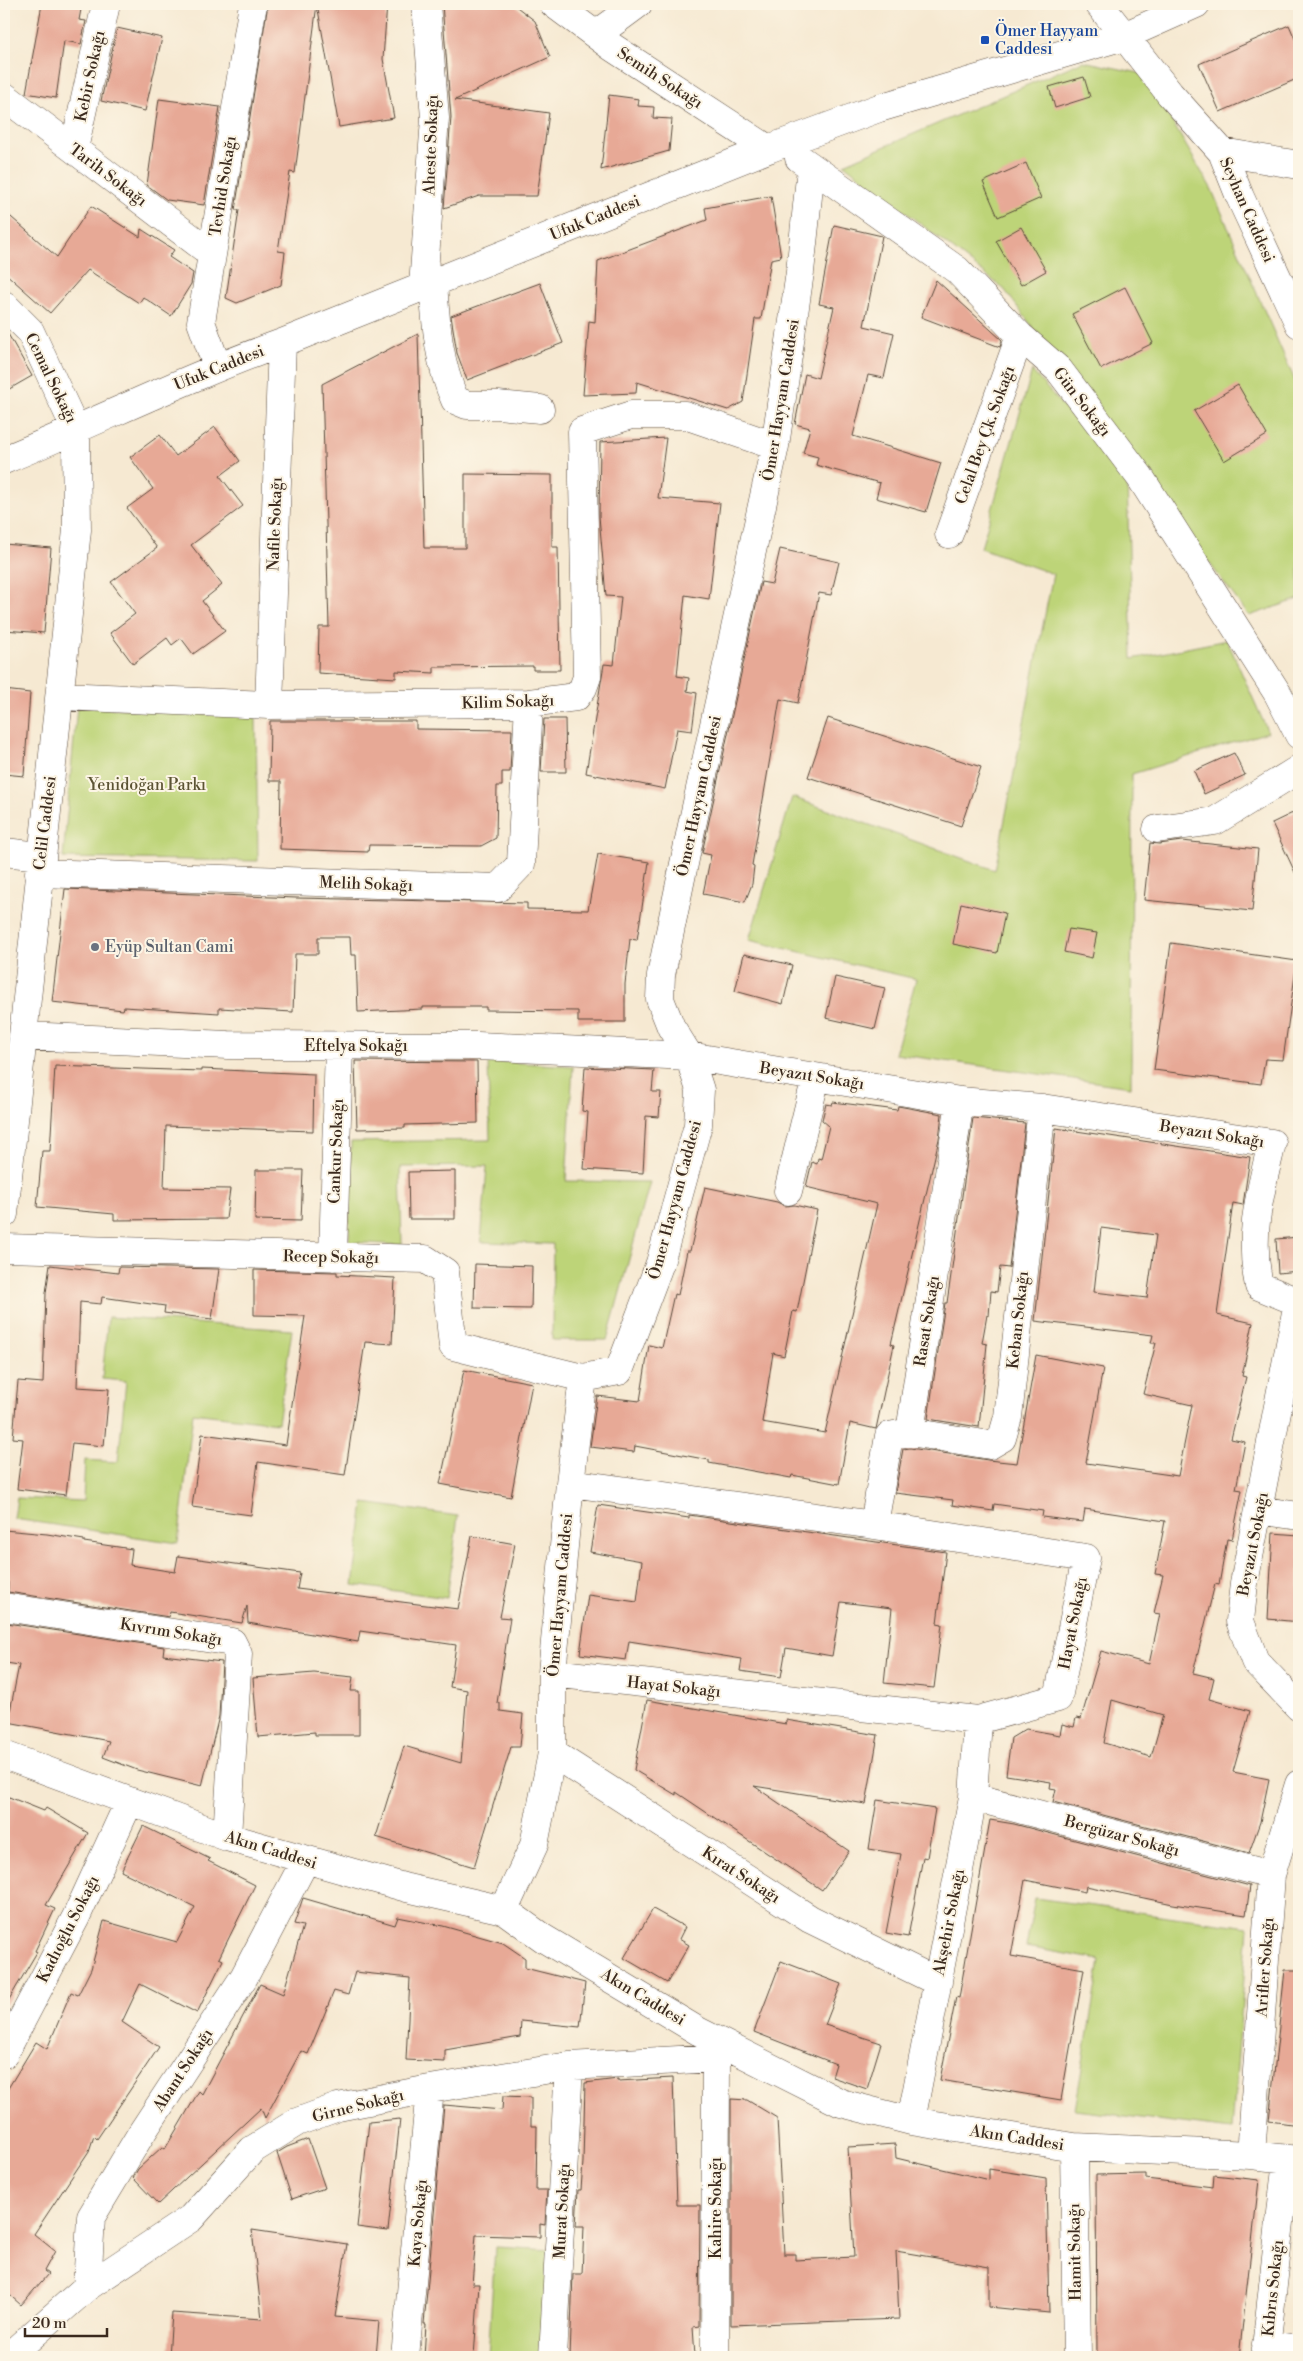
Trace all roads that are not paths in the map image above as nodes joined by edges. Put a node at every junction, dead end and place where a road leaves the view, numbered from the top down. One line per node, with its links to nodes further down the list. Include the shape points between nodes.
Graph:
1 (106, 4): 12 (street, Kebir Sokağı)
2 (253, 4): 16 (street, Tevhid Sokağı)
3 (426, 4): 17 (street, Aheste Sokağı, via 435,118)
4 (554, 4): 8 (street, Semih Sokağı)
5 (638, 4): 8 (street)
6 (1099, 4): 9 (street, Seyhan Caddesi)
7 (1196, 4): 9 (street, Ufuk Caddesi)
8 (596, 35): 11 (street, Semih Sokağı)
9 (1124, 36): 11 (street, Ufuk Caddesi, via 879,108); 13 (street, Seyhan Caddesi)
10 (4, 96): 12 (street, Tarih Sokağı)
11 (776, 146): 15 (street, Gün Sokağı); 17 (street, Ufuk Caddesi)
12 (74, 149): 16 (street, Tarih Sokağı)
13 (1222, 152): 14 (street); 19 (street, Seyhan Caddesi)
14 (1299, 166)
15 (811, 168): 20 (street, Gün Sokağı, via 957,270); 25 (street, Ömer Hayyam Caddesi)
16 (212, 254): 22 (street, Tevhid Sokağı, via 201,322)
17 (428, 285): 21 (street, Ufuk Caddesi); 23 (street, Aheste Sokağı, via 444,371 455,400 467,405)
18 (4, 305): 24 (street, Cemal Sokağı, via 30,331)
19 (1299, 324)
20 (1020, 336): 27 (street, Celal Bey Çk. Sokağı); 31 (street, Gün Sokağı, via 1059,370 1140,477 1278,694)
21 (282, 343): 22 (street, Ufuk Caddesi); 30 (street, Nafile Sokağı)
22 (217, 366): 24 (street, Ufuk Caddesi)
23 (540, 409)
24 (76, 430): 26 (street, Ufuk Caddesi); 28 (street, Celil Caddesi, via 77,530)
25 (775, 446): 29 (street, Kilim Sokağı, via 685,415 632,415 582,431 587,677 576,697); 38 (street, Ömer Hayyam Caddesi, via 661,975 660,999 671,1027)
26 (4, 460)
27 (949, 534)
28 (61, 696): 30 (street, Kilim Sokağı); 35 (street, Celil Caddesi)
29 (529, 703): 30 (street, Kilim Sokağı); 35 (street, Melih Sokağı, via 521,864 498,888)
30 (269, 705)
31 (1299, 734)
32 (1299, 769): 33 (street, via 1215,820)
33 (1157, 829)
34 (4, 852): 35 (street, Melih Sokağı)
35 (40, 864): 36 (street, Celil Caddesi)
36 (24, 1036): 37 (street, Eftelya Sokağı, via 228,1045); 42 (street, Celil Caddesi)
37 (339, 1046): 38 (street, Eftelya Sokağı, via 478,1046); 46 (street, Cankur Sokağı)
38 (689, 1056): 39 (street, Beyazıt Sokağı); 48 (street, Ömer Hayyam Caddesi, via 700,1090 698,1125 660,1262 619,1371)
39 (816, 1077): 40 (street, Beyazıt Sokağı); 43 (street)
40 (960, 1101): 41 (street, Beyazıt Sokağı); 49 (street, Rasat Sokağı)
41 (1042, 1108): 47 (street, Beyazıt Sokağı, via 1272,1143 1255,1215 1254,1261 1259,1286); 49 (street, Keban Sokağı, via 1008,1417 1002,1438 990,1445)
42 (5, 1180): 44 (street, Celil Caddesi)
43 (788, 1191)
44 (4, 1214)
45 (4, 1248): 46 (street, Recep Sokağı)
46 (333, 1257): 48 (street, Recep Sokağı, via 425,1259 445,1272 453,1346)
47 (1299, 1302): 51 (street, Beyazıt Sokağı)
48 (583, 1378): 50 (street, Ömer Hayyam Caddesi)
49 (910, 1432): 53 (street, via 889,1436)
50 (570, 1483): 53 (street, Hayat Sokağı); 55 (street, Ömer Hayyam Caddesi)
51 (1258, 1510): 52 (street); 56 (street, Beyazıt Sokağı, via 1240,1621 1255,1661)
52 (1299, 1516)
53 (874, 1525): 57 (street, Hayat Sokağı, via 1086,1558 1058,1698)
54 (4, 1607): 63 (street, Kıvrım Sokağı, via 232,1642 238,1654)
55 (552, 1673): 57 (street, Hayat Sokağı); 58 (street, Ömer Hayyam Caddesi)
56 (1299, 1707)
57 (978, 1720): 61 (street, Akşehir Sokağı)
58 (552, 1754): 66 (street, Ömer Hayyam Caddesi, via 534,1846); 67 (street, Kırat Sokağı, via 810,1919)
59 (4, 1755): 62 (street, Akın Caddesi)
60 (1299, 1784): 65 (street, Arifler Sokağı)
61 (973, 1797): 65 (street, Bergüzar Sokağı); 67 (street, Akşehir Sokağı)
62 (129, 1802): 63 (street, Akın Caddesi); 69 (street, Kadıoğlu Sokağı, via 76,1917)
63 (226, 1837): 64 (street, Akın Caddesi)
64 (305, 1860): 66 (street, Akın Caddesi); 76 (street, Abant Sokağı, via 244,1977 141,2134 92,2217)
65 (1271, 1875): 74 (street, Arifler Sokağı)
66 (504, 1910): 68 (street, Akın Caddesi)
67 (938, 1982): 72 (street, Akşehir Sokağı)
68 (723, 2053): 70 (street, Girne Sokağı); 72 (street, Akın Caddesi, via 841,2103); 82 (street, Kahire Sokağı)
69 (4, 2054)
70 (569, 2066): 71 (street, Girne Sokağı); 81 (street, Murat Sokağı)
71 (430, 2089): 76 (street, Girne Sokağı, via 338,2107 297,2122 252,2150 191,2218); 80 (street, Kaya Sokağı)
72 (911, 2121): 73 (street, Akın Caddesi)
73 (1074, 2148): 74 (street, Akın Caddesi); 83 (street, Hamit Sokağı)
74 (1251, 2155): 75 (street, Akın Caddesi)
75 (1293, 2160): 78 (street, Kıbrıs Sokağı)
76 (87, 2287): 79 (street, Girne Sokağı)
77 (1299, 2349): 78 (street)
78 (1266, 2351)
79 (8, 2357)
80 (405, 2357)
81 (553, 2357)
82 (715, 2357)
83 (1077, 2357)

